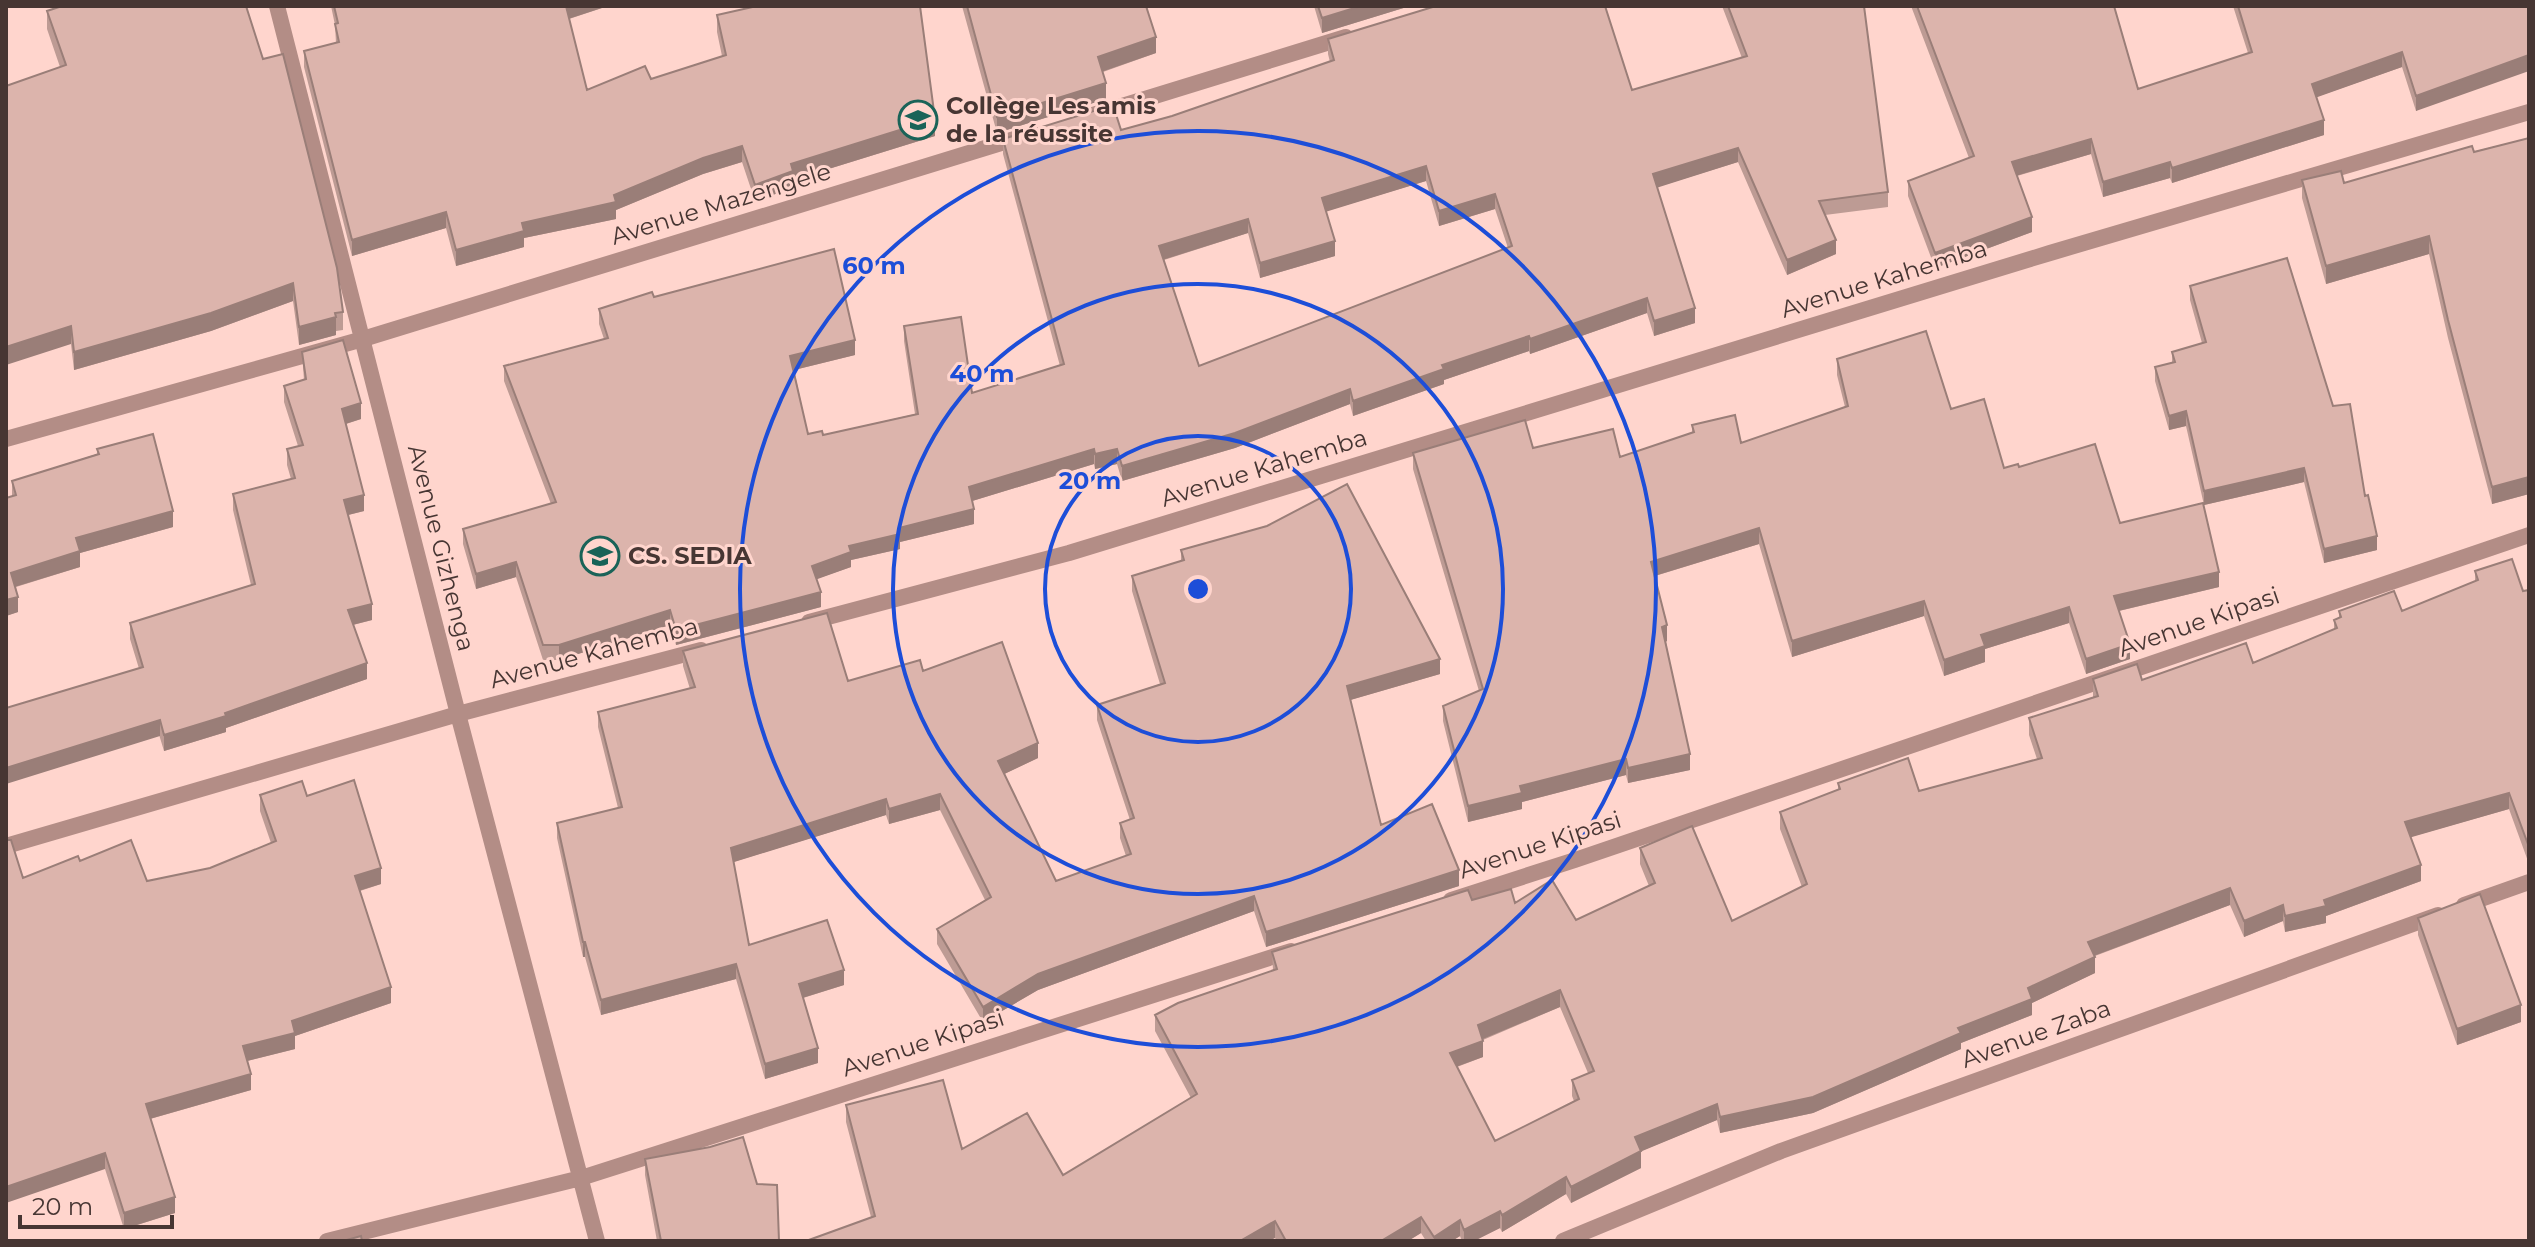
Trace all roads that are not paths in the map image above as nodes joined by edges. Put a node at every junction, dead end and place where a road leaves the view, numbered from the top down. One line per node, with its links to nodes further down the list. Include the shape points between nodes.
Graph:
1 (277, 6): 6 (street, Avenue Gizhenga)
2 (1355, 34): 4 (street)
3 (2529, 112): 9 (street, Avenue Kahemba, via 1069,553)
4 (1081, 119)
5 (1035, 133): 6 (street, Avenue Mazengele)
6 (363, 339): 7 (street, Avenue Mazengele); 11 (street, Avenue Gizhenga)
7 (6, 439)
8 (2529, 535): 14 (street, Avenue Kipasi)
9 (794, 626)
10 (717, 646): 11 (street, Avenue Kahemba)
11 (458, 714): 12 (street, Avenue Kahemba); 16 (street, Avenue Gizhenga)
12 (6, 846)
13 (2529, 882): 19 (street, Avenue Zaba, via 1781,1151)
14 (1439, 904)
15 (1304, 947): 16 (street, Avenue Kipasi)
16 (581, 1178): 17 (street, Avenue Kipasi); 18 (street, Avenue Gizhenga)
17 (327, 1241)
18 (597, 1241)
19 (1563, 1241)

